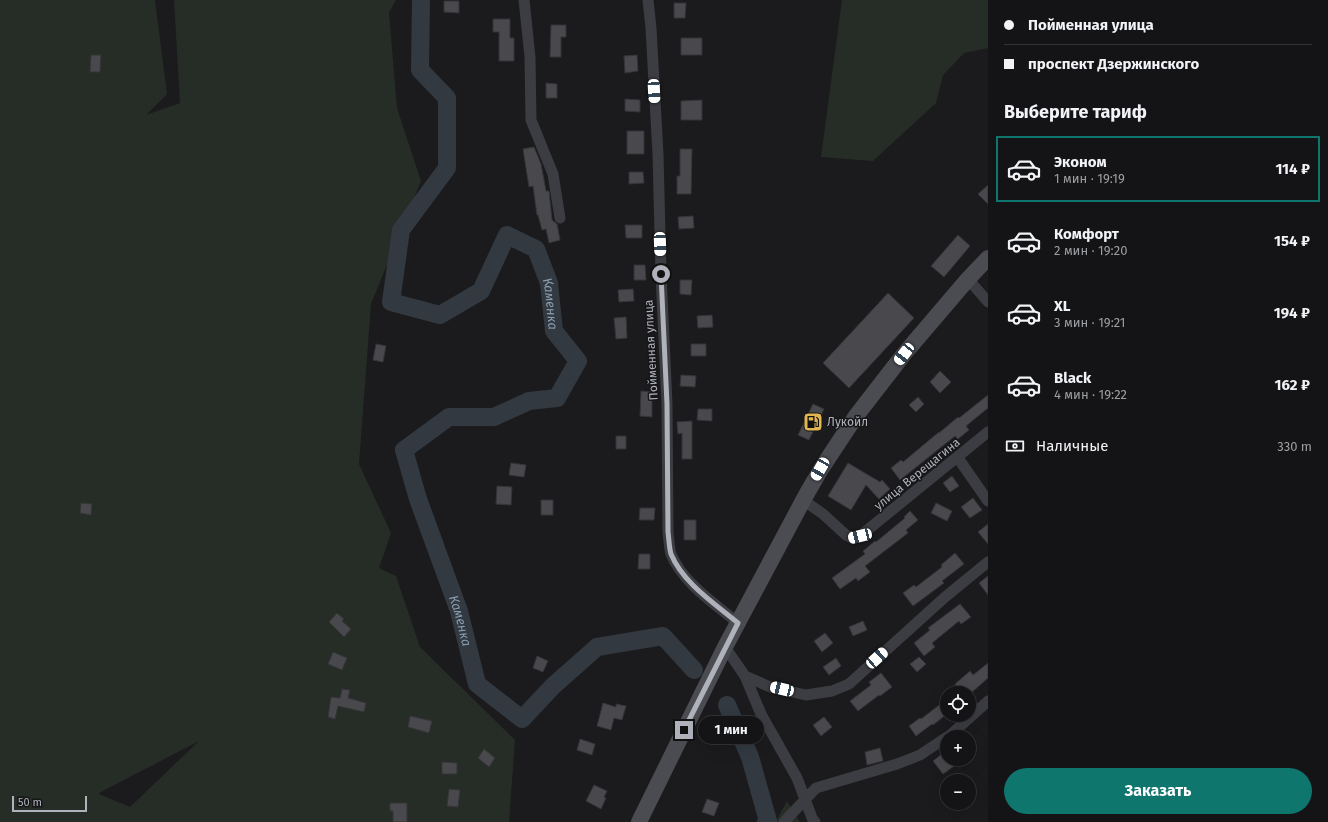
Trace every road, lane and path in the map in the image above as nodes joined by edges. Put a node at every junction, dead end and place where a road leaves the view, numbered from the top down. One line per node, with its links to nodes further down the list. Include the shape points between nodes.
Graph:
1 (524, 0): 3 (street, via 530,57 531,120 553,174)
2 (648, 0): 12 (street, Пойменная улица, via 658,154 670,552 676,565 689,580)
3 (560, 218)
4 (988, 258): 5 (street)
5 (968, 279): 6 (street); 9 (street, via 904,354 856,416 820,469)
6 (988, 302)
7 (988, 432): 8 (street, улица Верещагина)
8 (958, 458): 9 (street, улица Верещагина, via 860,536 852,538 846,535); 10 (street)
9 (803, 500): 12 (street)
10 (988, 501)
11 (988, 562): 14 (street, via 849,684 832,691 806,695 770,687)
12 (738, 623): 13 (street)
13 (725, 648): 14 (street); 19 (street)
14 (745, 676): 18 (street, via 761,714)
15 (988, 701): 16 (street)
16 (955, 730)
17 (940, 742): 18 (street, via 909,760 816,788)
18 (806, 798): 20 (street); 21 (street)
19 (639, 822)
20 (784, 822)
21 (815, 822)

